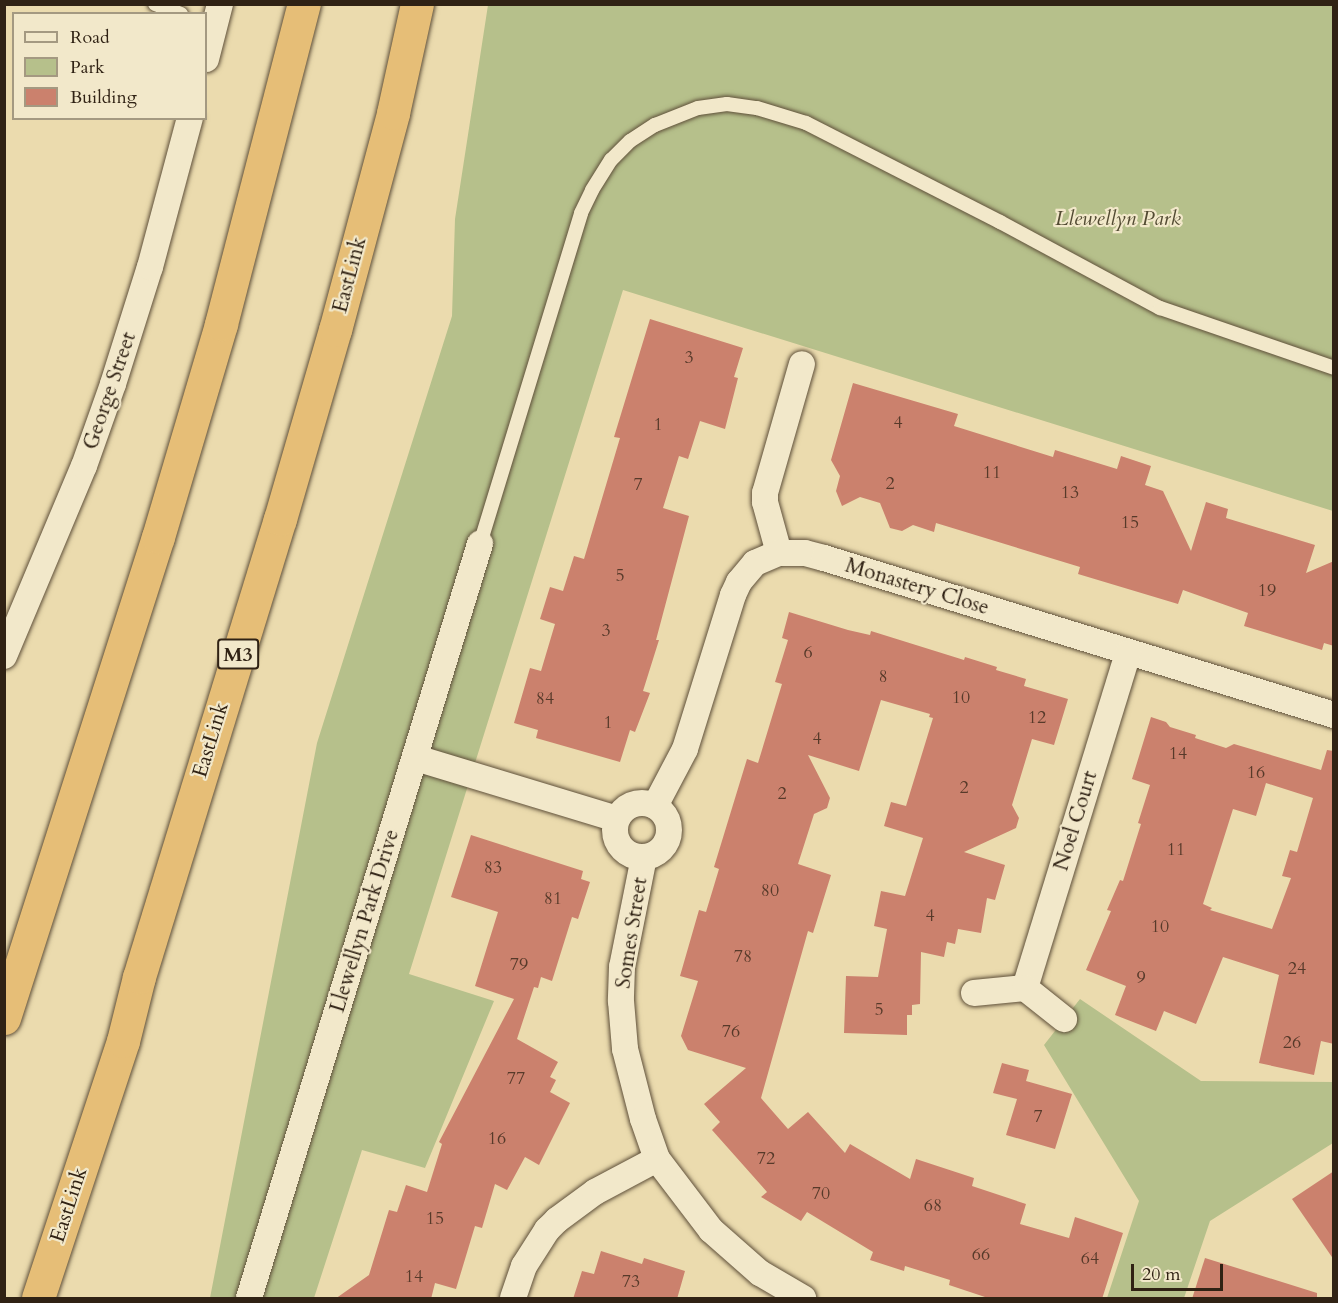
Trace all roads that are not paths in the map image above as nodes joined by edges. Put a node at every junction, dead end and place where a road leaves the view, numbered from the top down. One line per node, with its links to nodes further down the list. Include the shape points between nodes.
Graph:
1 (155, 4): 4 (lane)
2 (304, 4): 21 (highway, via 212,358)
3 (417, 4): 24 (highway, EastLink / M3, via 345,296 280,519 142,966 123,1041)
4 (176, 12)
5 (213, 17): 6 (street)
6 (207, 53)
7 (189, 120): 13 (street, George Street, via 113,384 68,508)
8 (802, 364): 11 (street, via 765,493)
9 (1334, 368): 10 (lane, via 1160,308 806,123 757,108 727,104 698,108 655,125 630,141 611,160 592,190 581,213)
10 (480, 544): 15 (street, Llewellyn Park Drive)
11 (778, 553): 12 (street, Monastery Close, via 824,558); 16 (street, via 756,563 739,582 685,749)
12 (1128, 653): 14 (street, Monastery Close); 19 (street, Noel Court)
13 (4, 656)
14 (1334, 715)
15 (416, 758): 17 (street); 25 (street, Llewellyn Park Drive)
16 (655, 806): 17 (street, via 633,804); 18 (street, via 667,819 669,836 660,851)
17 (617, 819): 18 (street, via 620,846)
18 (644, 857): 23 (street, Somes Street, via 622,967 621,1001 632,1087)
19 (1025, 988): 20 (street); 22 (street)
20 (974, 993)
21 (4, 1018)
22 (1064, 1019)
23 (657, 1159): 26 (street, via 594,1192 557,1220 524,1266); 27 (street, Somes Street, via 725,1243 760,1273)
24 (38, 1299)
25 (249, 1299)
26 (513, 1299)
27 (803, 1299)

